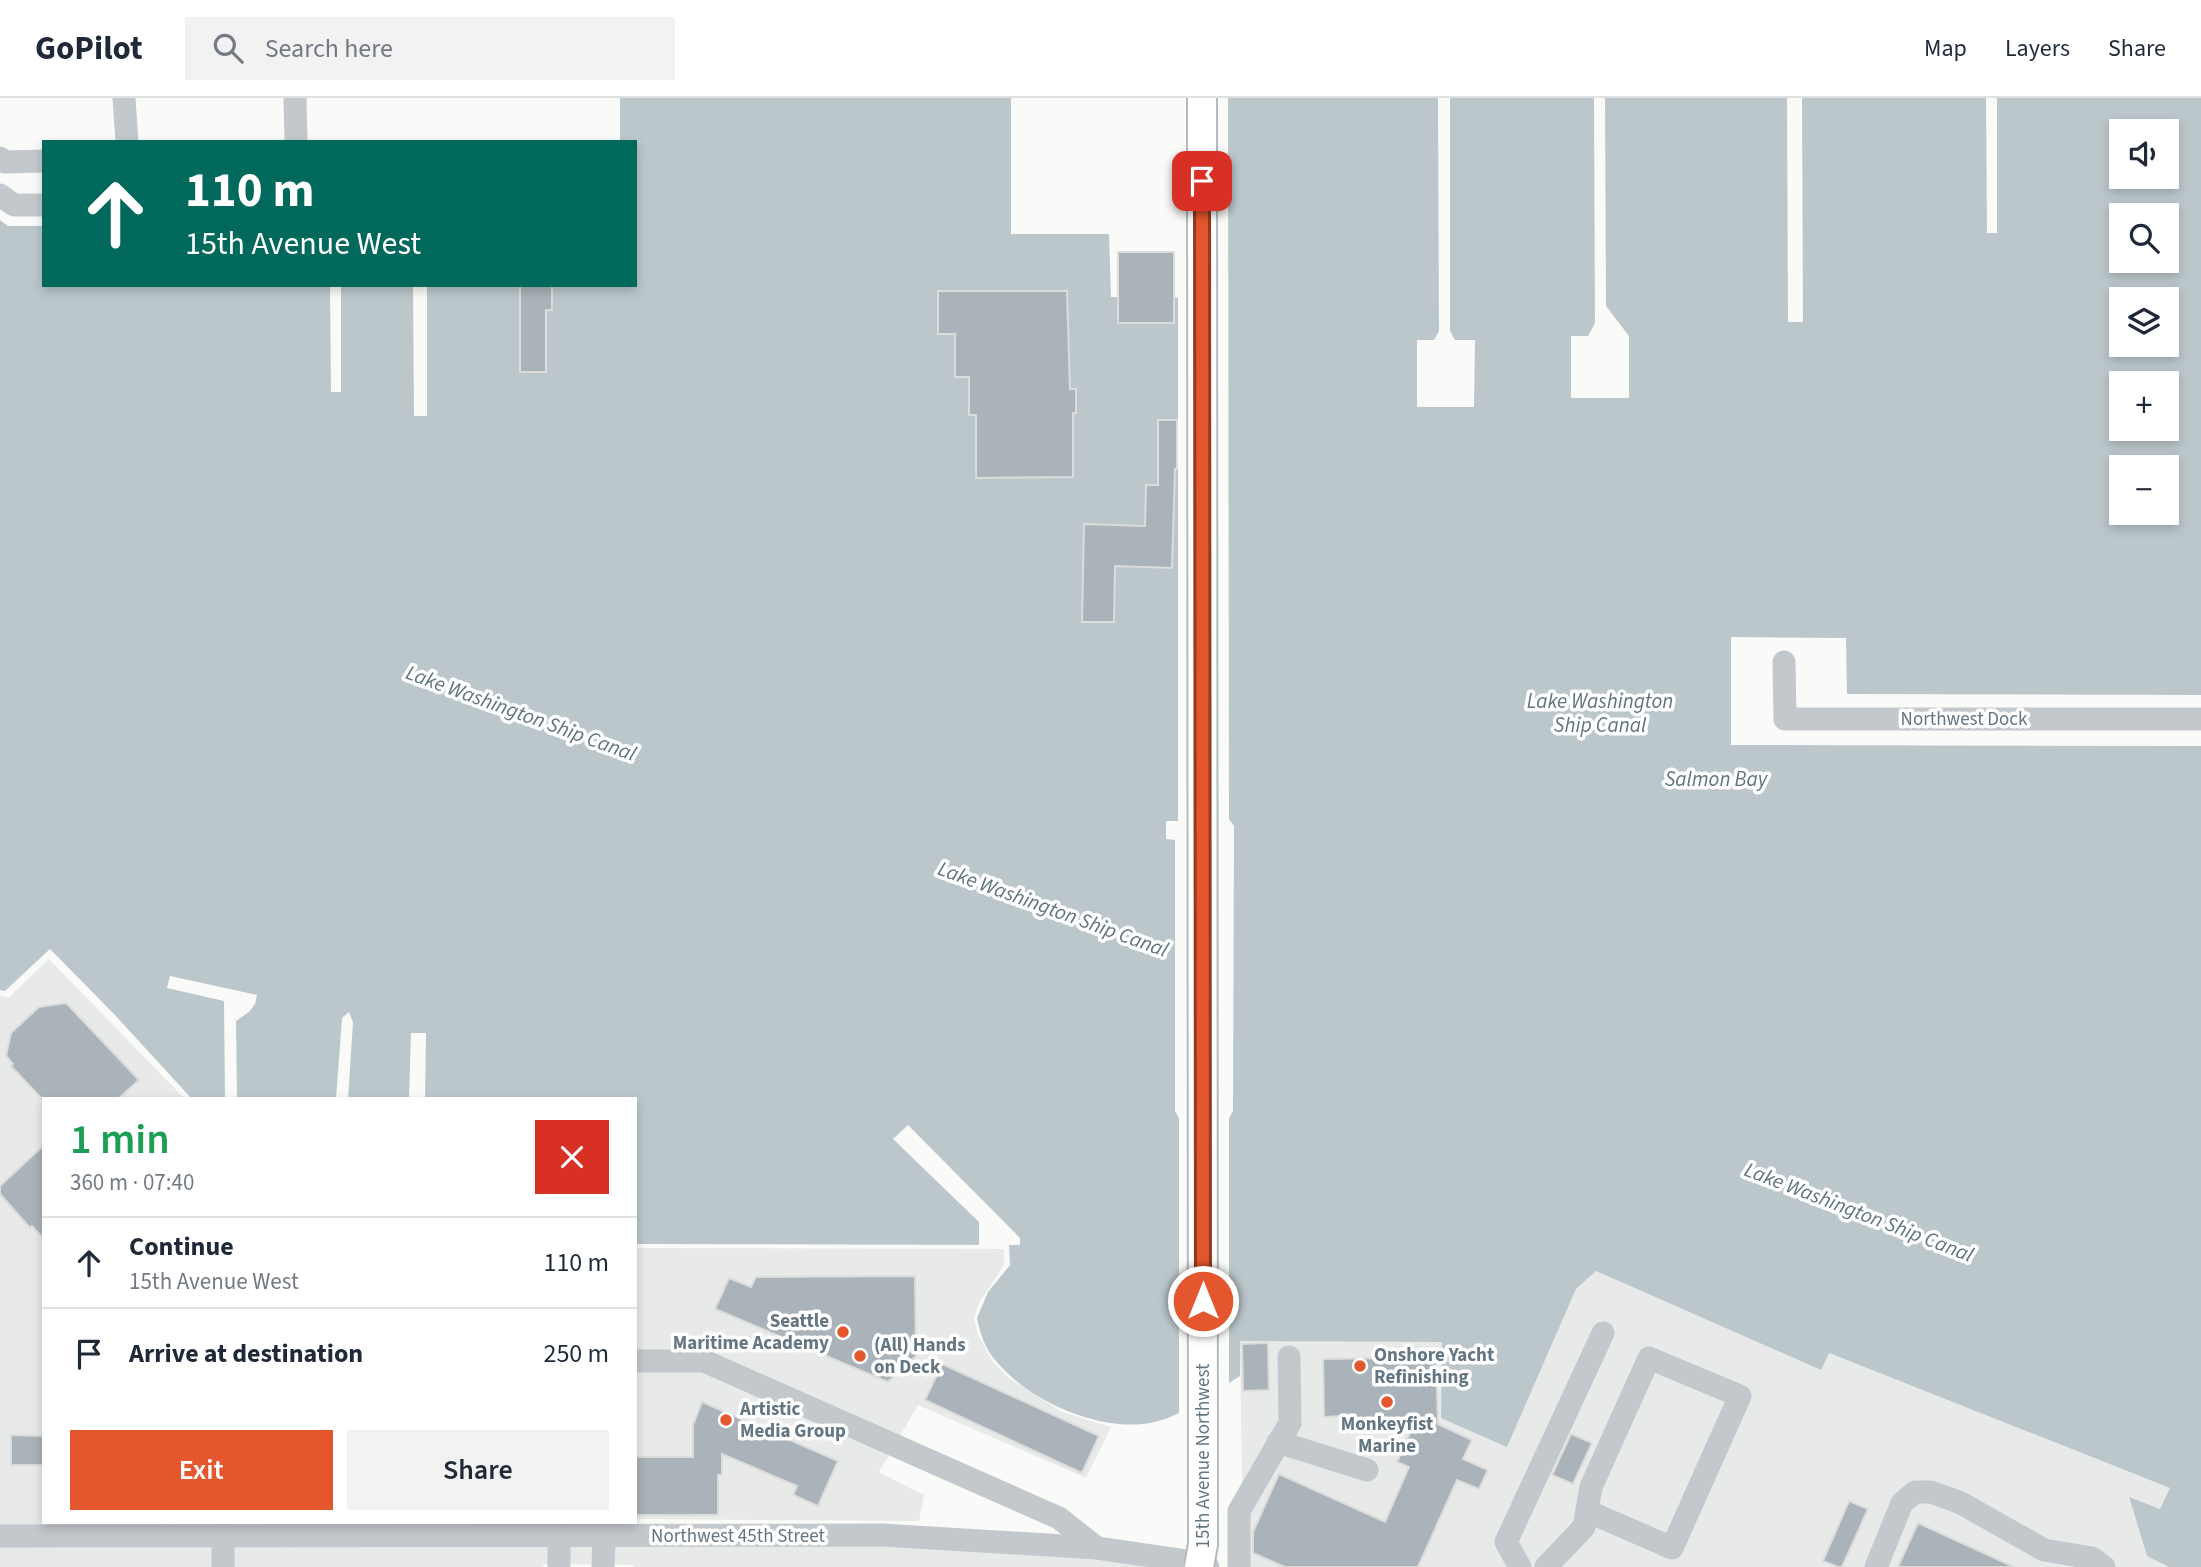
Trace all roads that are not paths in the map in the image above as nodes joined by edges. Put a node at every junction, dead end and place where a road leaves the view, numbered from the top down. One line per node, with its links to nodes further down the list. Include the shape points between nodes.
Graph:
1 (124, 98): 4 (street)
2 (295, 98): 5 (street)
3 (1202, 98): 24 (main road, 15th Avenue Northwest)
4 (127, 140)
5 (296, 140)
6 (0, 158): 7 (street, via 5,162)
7 (42, 161)
8 (0, 195): 9 (street, via 14,205)
9 (42, 205)
10 (1784, 662): 11 (street, Northwest Dock, via 1785,719)
11 (2201, 719)
12 (1603, 1333): 29 (street, via 1506,1542)
13 (1289, 1357): 15 (street, via 1290,1423)
14 (637, 1361): 22 (street, via 704,1361 1059,1518)
15 (1278, 1442): 16 (street); 28 (street, 15th Avenue Northwest, via 1239,1511)
16 (1367, 1470)
17 (1587, 1511): 17 (street, via 1672,1548 1740,1396 1649,1358 1591,1487); 30 (street, via 1584,1527)
18 (310, 1529): 19 (street, Northwest 45th Street); 21 (street, Northwest 45th Street)
19 (582, 1533): 22 (street, Northwest 45th Street, via 882,1535); 26 (street); 27 (street)
20 (0, 1536): 21 (street, Northwest 45th Street)
21 (223, 1536): 25 (street)
22 (1097, 1548): 23 (street, Northwest 45th Street)
23 (1156, 1562): 24 (street, Northwest 45th Street)
24 (1204, 1562)
25 (223, 1567)
26 (559, 1567)
27 (603, 1567)
28 (1239, 1567)
29 (1520, 1567)
30 (1546, 1567)
31 (1876, 1567): 32 (street, via 1902,1503 1915,1492 1931,1492 1961,1503 2044,1550 2092,1558)
32 (2104, 1567)

